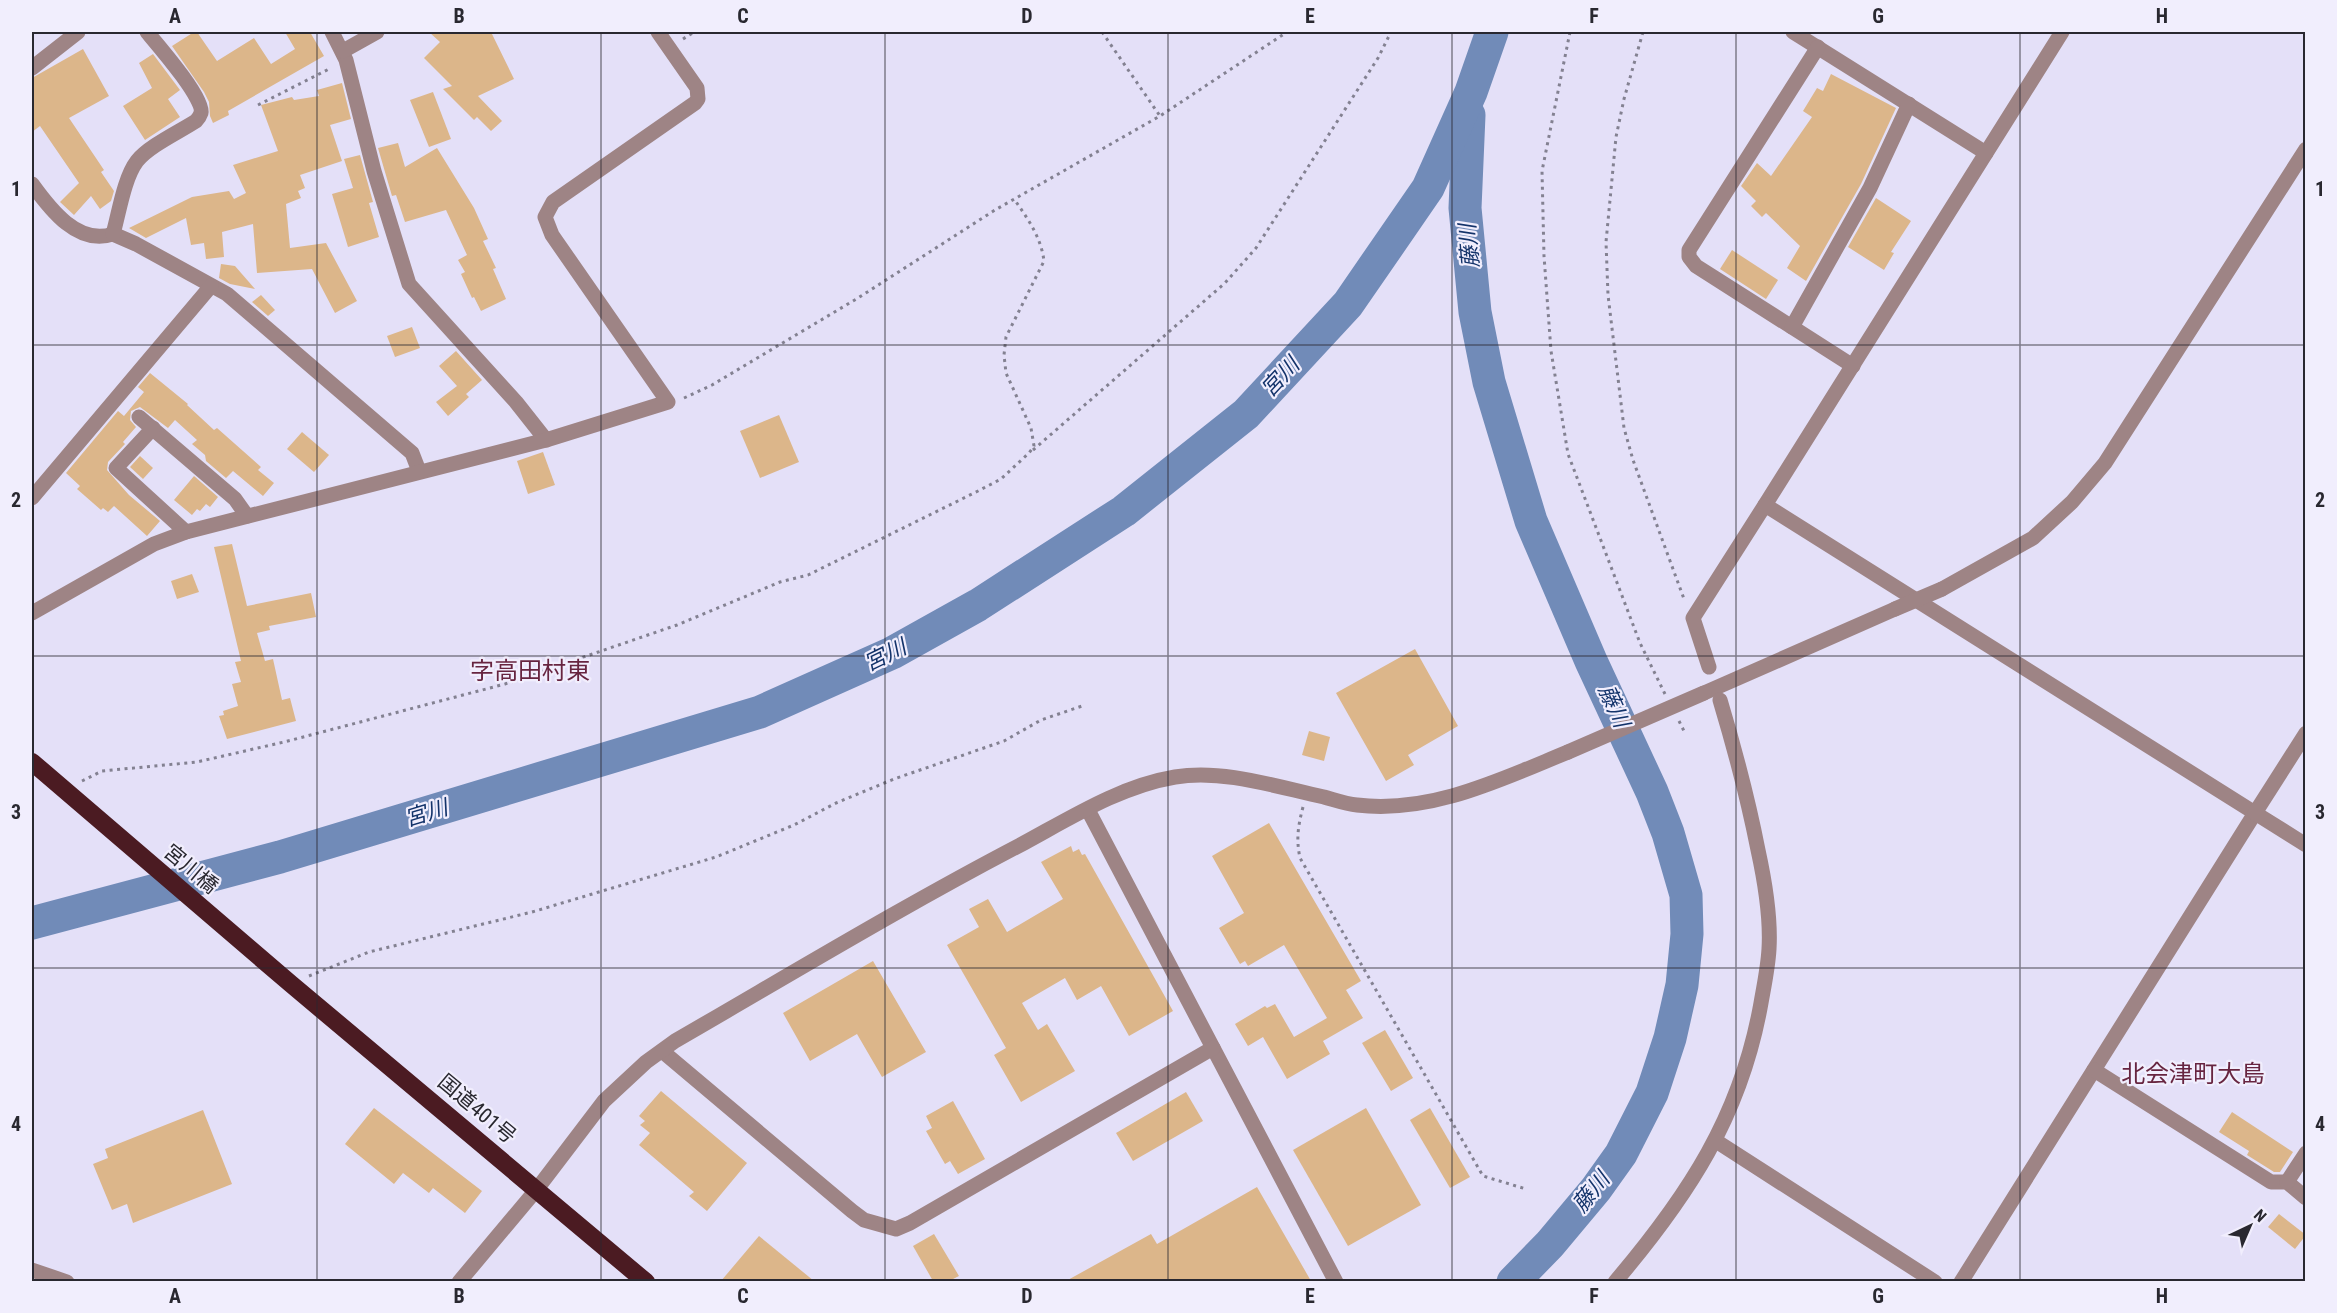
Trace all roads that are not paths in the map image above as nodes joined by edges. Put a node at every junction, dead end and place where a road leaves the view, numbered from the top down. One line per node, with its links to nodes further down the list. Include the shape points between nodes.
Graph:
1 (78, 32): 10 (street)
2 (147, 32): 15 (street, via 174,63 195,95 201,113 196,121 138,161 131,172)
3 (332, 32): 9 (street)
4 (377, 32): 9 (street)
5 (658, 32): 21 (street, via 697,88 699,99 553,202 545,217 552,235 668,402)
6 (1793, 32): 8 (street)
7 (2062, 32): 13 (street)
8 (1818, 47): 11 (street); 17 (street, via 1689,250 1696,266)
9 (345, 56): 21 (street, via 374,171 409,284)
10 (32, 68)
11 (1909, 104): 13 (street); 17 (street, via 1870,188)
12 (2306, 149): 32 (street, bridge, via 2105,463 2073,502 2033,538 1942,589 1526,770 1448,797 1416,805 1356,805 1218,776 1177,776 1133,787)
13 (1986, 153): 18 (street)
14 (32, 184): 15 (street, via 62,219 91,237)
15 (113, 234): 16 (street)
16 (211, 286): 22 (street, via 227,294 389,432 412,453); 23 (street)
17 (1792, 327): 18 (street)
18 (1853, 366): 24 (street)
19 (139, 417): 20 (street)
20 (153, 428): 25 (street, via 235,499); 26 (street, via 116,468)
21 (546, 440): 22 (street)
22 (419, 471): 25 (street)
23 (32, 498)
24 (1765, 505): 28 (street, via 1693,618); 33 (street)
25 (247, 516): 26 (street)
26 (186, 532): 27 (street, via 154,544)
27 (32, 613)
28 (1709, 668)
29 (1720, 700): 39 (street, via 1753,824 1764,882 1769,949 1756,1027 1738,1092)
30 (2306, 733): 33 (street)
31 (32, 762): 35 (highway, 宮川橋)
32 (1088, 810): 36 (street); 37 (street, via 966,873)
33 (2255, 813): 34 (street); 38 (street)
34 (2306, 845)
35 (285, 978): 42 (highway, 国道401号)
36 (1213, 1048): 37 (street, via 896,1229 864,1220 852,1211); 48 (street)
37 (662, 1051): 42 (street, via 604,1101)
38 (2094, 1070): 41 (street, via 2271,1182); 51 (street)
39 (1716, 1141): 49 (street, via 1677,1204); 50 (street)
40 (2306, 1152): 41 (street)
41 (2287, 1182): 43 (street)
42 (537, 1190): 46 (street); 47 (highway, 国道401号)
43 (2306, 1198)
44 (32, 1270): 45 (street)
45 (67, 1281)
46 (459, 1281)
47 (646, 1281)
48 (1336, 1281)
49 (1615, 1281)
50 (1935, 1281)
51 (1961, 1281)

